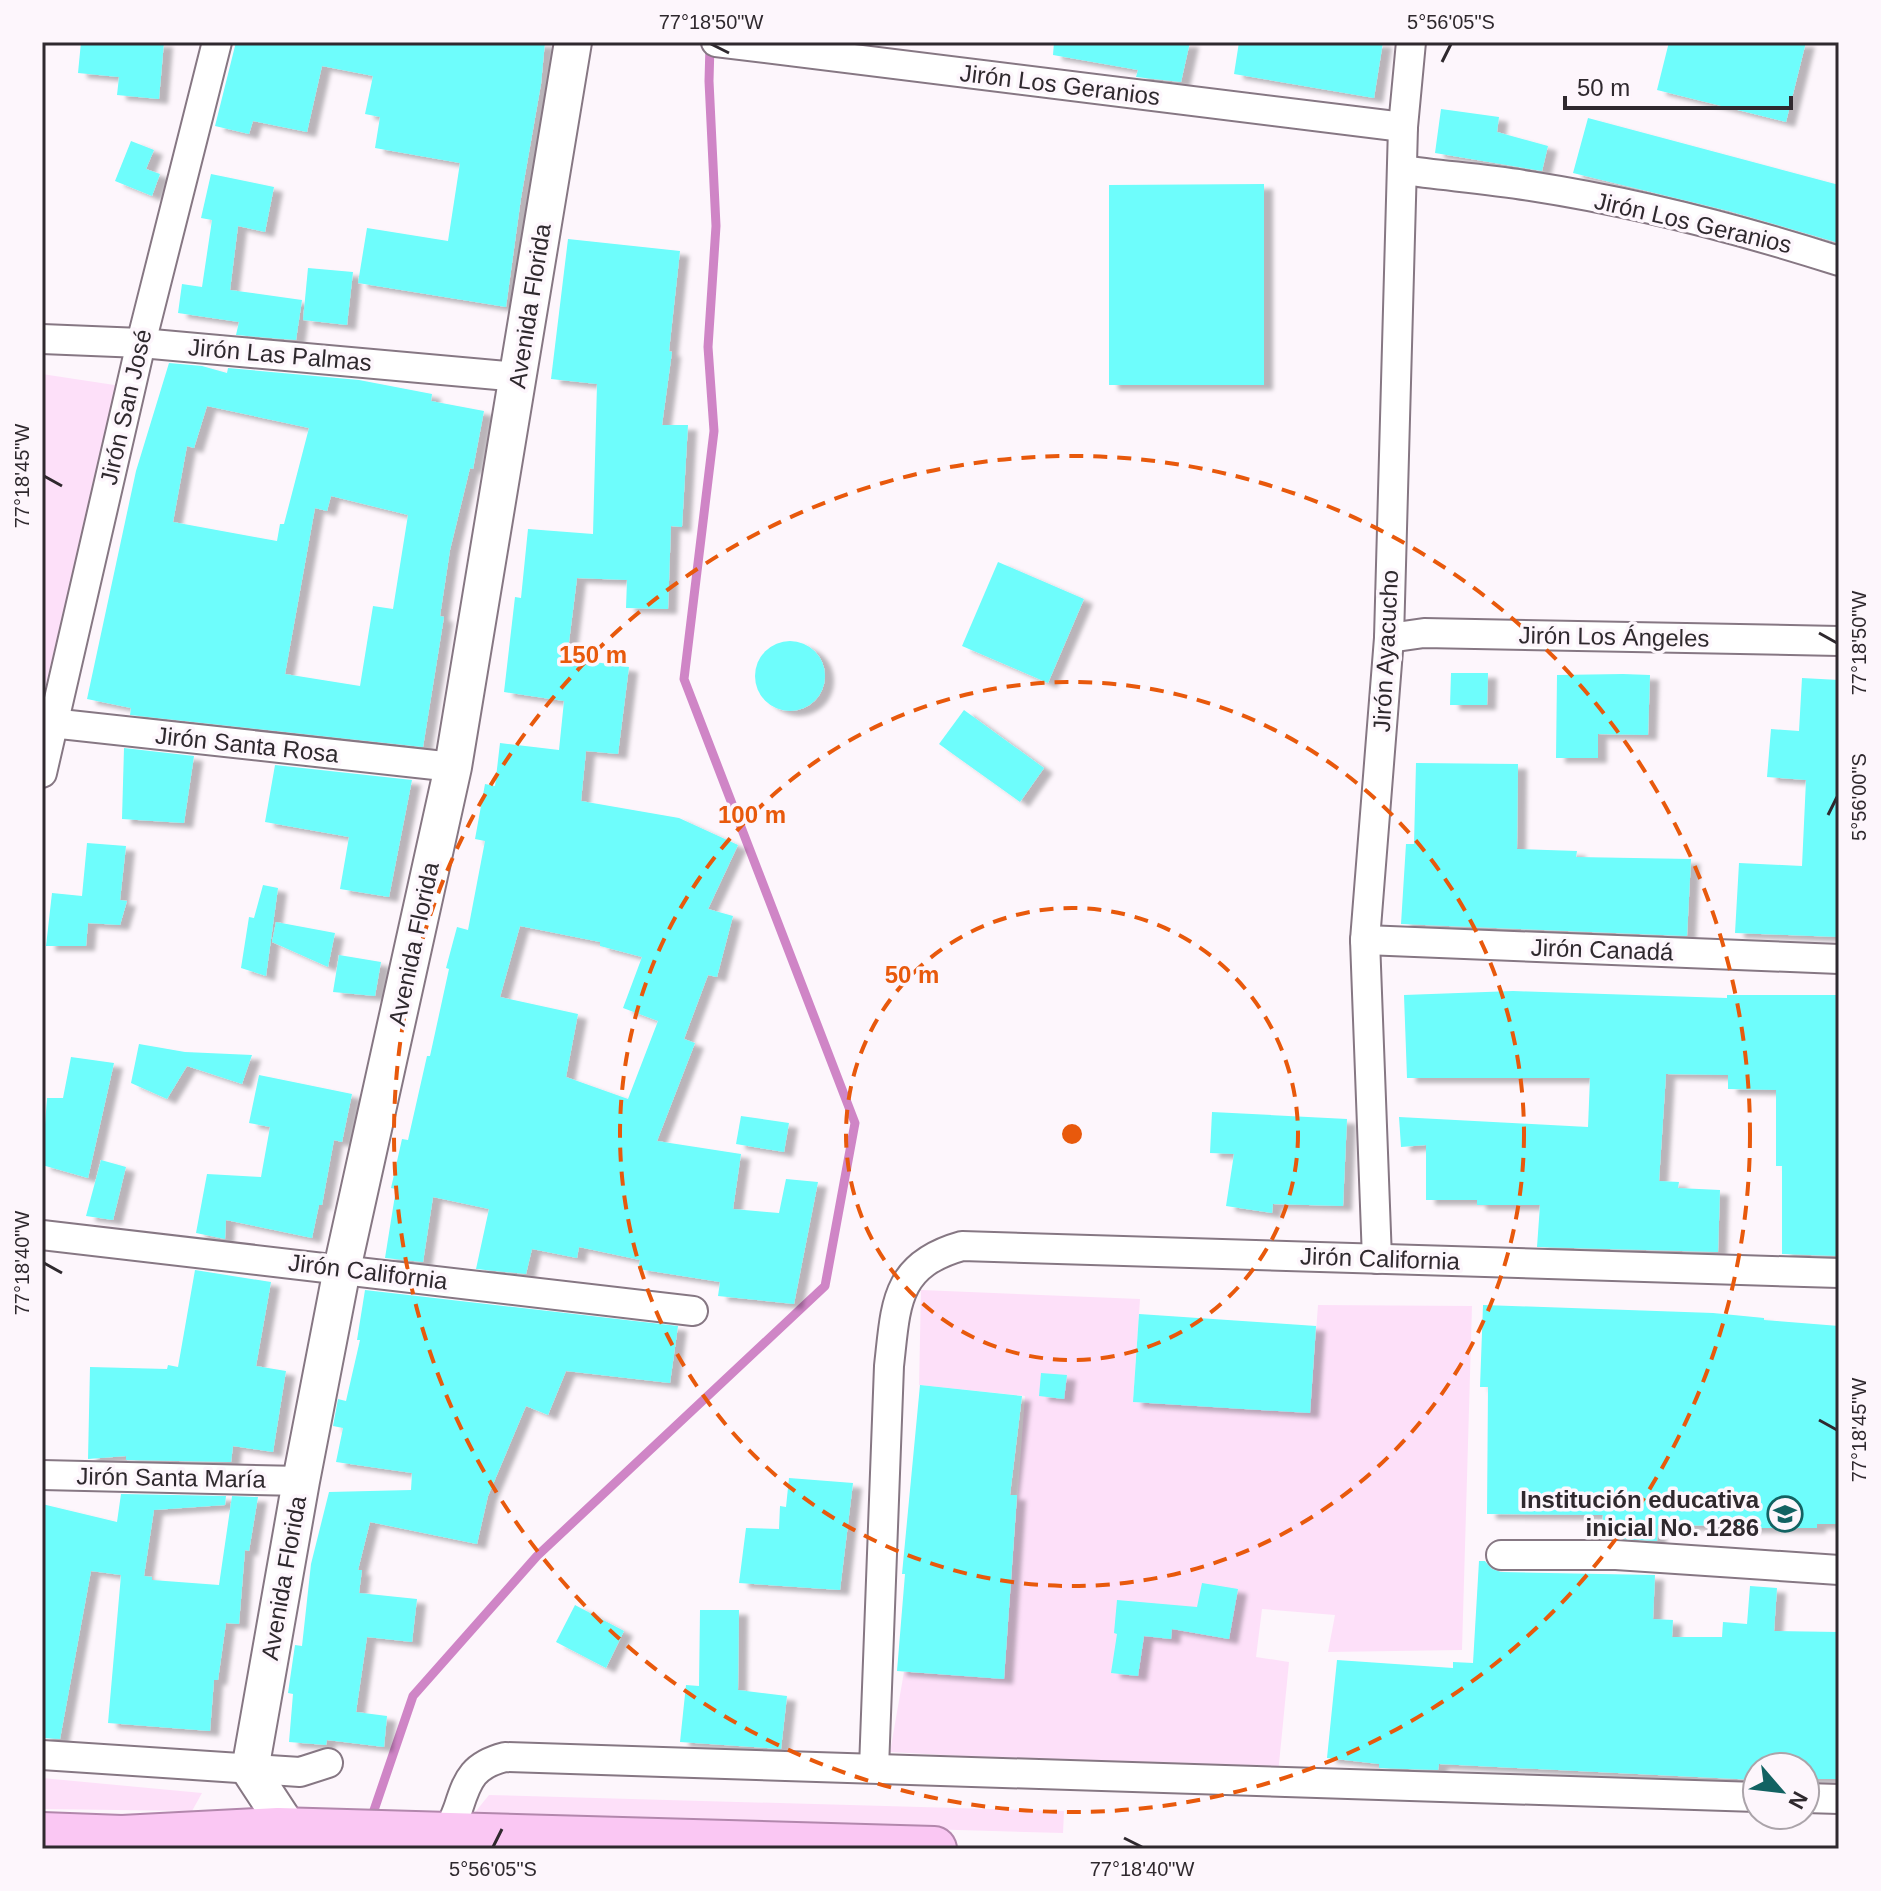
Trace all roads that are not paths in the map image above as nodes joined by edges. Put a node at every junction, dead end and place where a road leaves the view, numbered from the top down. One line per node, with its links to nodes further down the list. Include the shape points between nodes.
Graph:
1 (217, 42): 10 (street, Jirón San José)
2 (573, 42): 11 (street, Avenida Florida)
3 (716, 42): 5 (street, Jirón Los Geranios)
4 (1411, 42): 6 (street, Jirón Ayacucho)
5 (723, 43): 6 (street, Jirón Los Geranios)
6 (1403, 127): 7 (street, Jirón Ayacucho)
7 (1402, 170): 8 (street, Jirón Los Geranios, via 1531,186 1758,235); 12 (street, Jirón Ayacucho)
8 (1839, 261)
9 (42, 339): 10 (street, Jirón Las Palmas)
10 (141, 343): 11 (street, Jirón Las Palmas); 14 (street, Jirón San José)
11 (518, 377): 15 (street, Avenida Florida)
12 (1389, 638): 13 (street, Jirón Los Ángeles, via 1424,633); 17 (street, Jirón Ayacucho)
13 (1839, 641)
14 (47, 723): 15 (street, Jirón Santa Rosa); 16 (street, Jirón San José)
15 (453, 767): 21 (street, Avenida Florida)
16 (42, 773)
17 (1365, 940): 18 (street, Jirón Canadá); 20 (street, Jirón Ayacucho)
18 (1839, 959)
19 (42, 1235): 21 (street, Jirón California)
20 (1377, 1259): 22 (street, Jirón California); 30 (street, Jirón California, via 962,1246 939,1252 913,1271 896,1307 889,1366)
21 (342, 1269): 23 (street, Jirón California); 25 (street, Avenida Florida)
22 (1839, 1273)
23 (693, 1311)
24 (42, 1475): 25 (street, Jirón Santa María)
25 (301, 1481): 31 (street, Avenida Florida)
26 (1501, 1555): 27 (street, via 1616,1555)
27 (1839, 1570)
28 (42, 1755): 31 (street)
29 (328, 1763): 31 (street, via 300,1772)
30 (874, 1768): 32 (street); 35 (street, via 505,1757 484,1765 467,1781)
31 (250, 1770): 34 (street)
32 (1741, 1796)
33 (42, 1835): 36 (highway)
34 (284, 1837): 35 (highway); 36 (highway)
35 (446, 1842): 37 (highway)
36 (122, 1843)
37 (774, 1847): 38 (highway)
38 (934, 1849)

